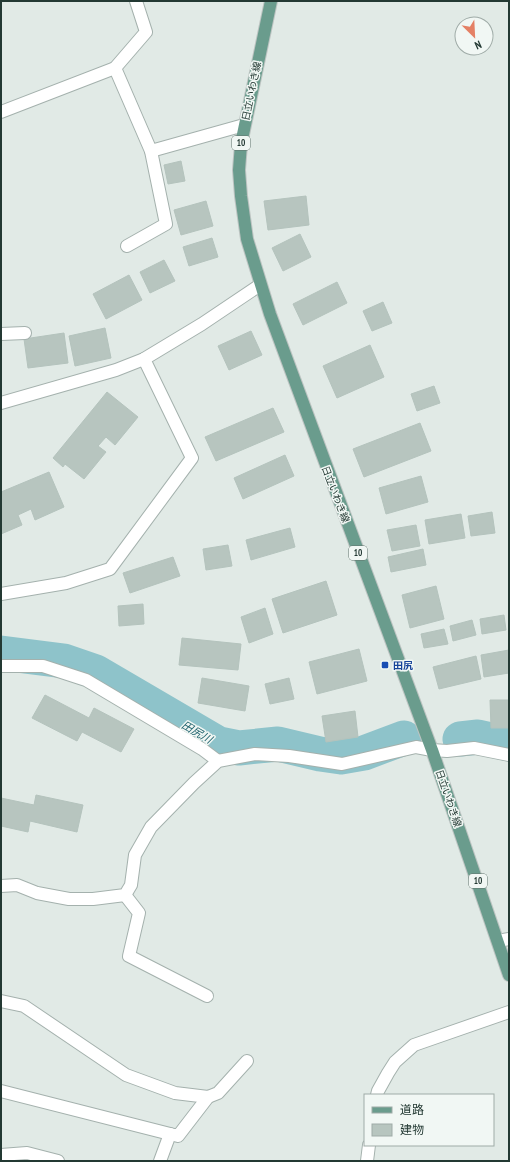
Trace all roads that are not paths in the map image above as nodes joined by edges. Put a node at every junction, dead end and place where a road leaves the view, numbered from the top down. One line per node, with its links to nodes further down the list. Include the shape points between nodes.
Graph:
1 (136, 1): 3 (street, via 146,32)
2 (271, 1): 5 (main road, 日立いわき線 / 10)
3 (114, 68): 4 (street); 6 (street)
4 (1, 112)
5 (244, 125): 6 (street); 8 (main road, 日立いわき線 / 10, via 239,170 241,196 247,239)
6 (151, 150): 7 (street, via 166,224)
7 (127, 246)
8 (260, 285): 11 (street); 15 (main road, 日立いわき線 / 10)
9 (25, 333): 10 (street)
10 (1, 334)
11 (144, 359): 12 (street, via 116,370); 13 (street, via 192,458 110,569 66,583)
12 (1, 404)
13 (1, 594)
14 (1, 666): 17 (street, via 43,666 86,680)
15 (432, 750): 16 (street, via 474,748); 17 (street, via 416,748 342,764 255,754); 20 (main road, 日立いわき線 / 10)
16 (509, 755)
17 (218, 761): 19 (street, via 151,827 135,855 131,885)
18 (1, 886): 19 (street, via 17,885 37,893 68,899 93,900)
19 (125, 895): 22 (street, via 139,913 129,956)
20 (503, 940): 21 (main road, 日立いわき線 / 10)
21 (509, 975)
22 (208, 996)
23 (1, 1001): 28 (street, via 24,1006 126,1075 175,1093)
24 (509, 1012): 27 (street, via 414,1045 395,1062)
25 (247, 1061): 28 (street, via 218,1093)
26 (1, 1091): 29 (street)
27 (377, 1094)
28 (208, 1098): 29 (street, via 178,1136)
29 (170, 1134): 33 (street)
30 (369, 1146): 34 (street)
31 (1, 1157): 32 (street, via 27,1153)
32 (58, 1161)
33 (160, 1161)
34 (367, 1161)

